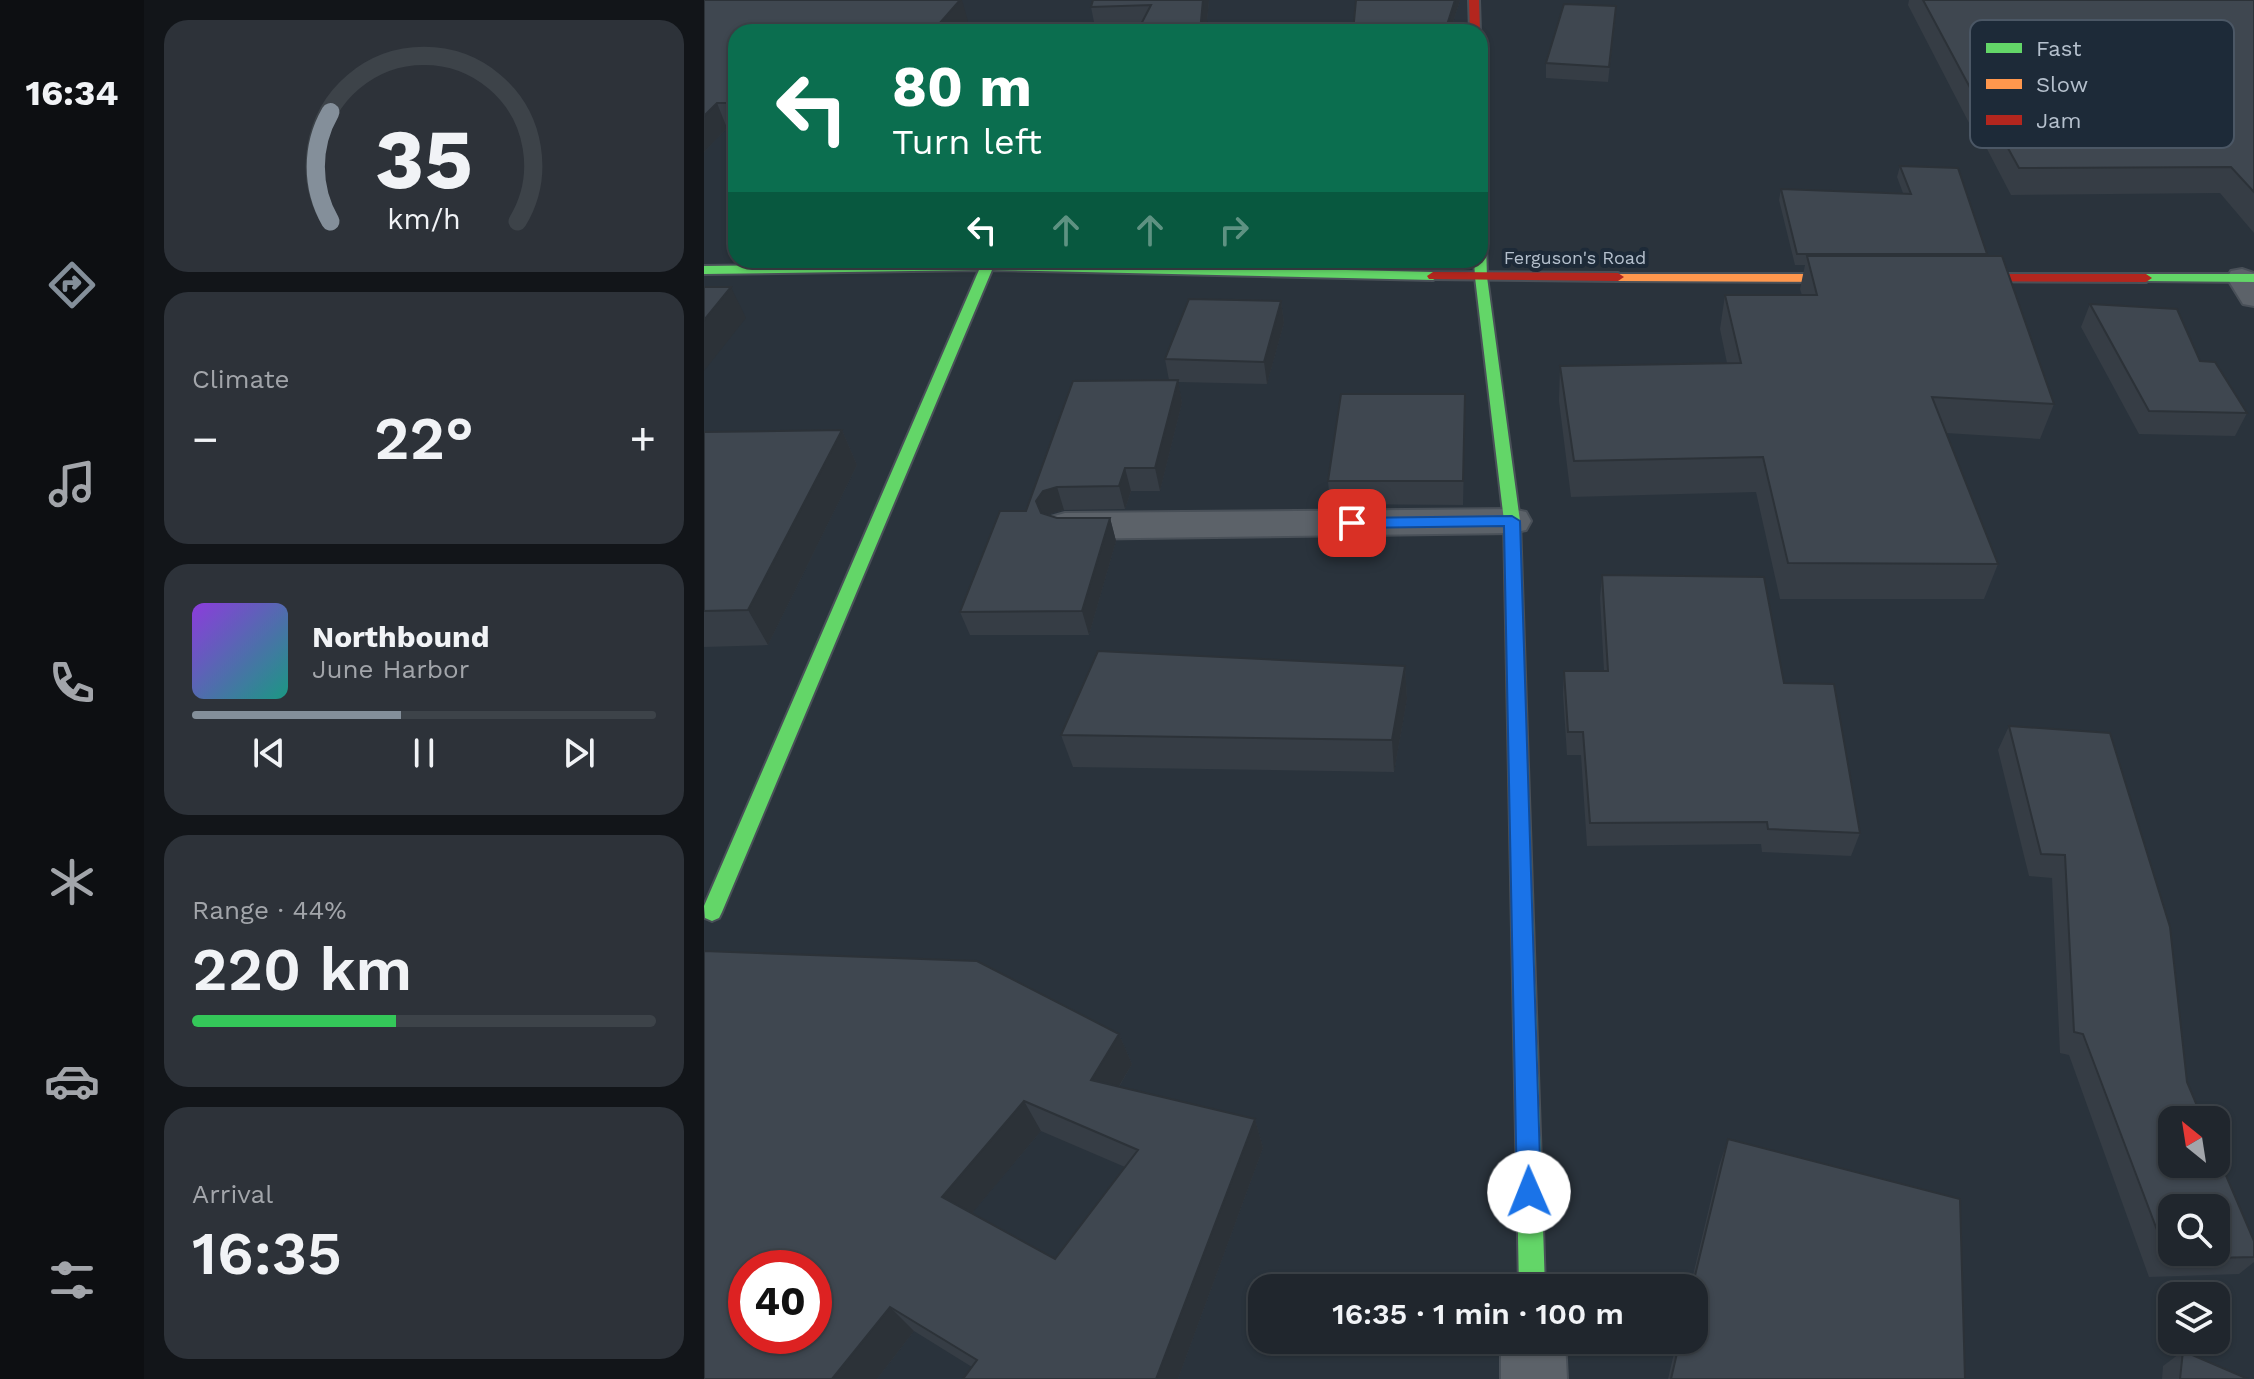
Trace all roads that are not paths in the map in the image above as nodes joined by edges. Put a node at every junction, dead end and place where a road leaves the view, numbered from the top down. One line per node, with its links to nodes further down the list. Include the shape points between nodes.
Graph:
1 (1474, 0): 2 (street)
2 (1475, 24)
3 (846, 268): 7 (street, Ferguson's Road)
4 (986, 268): 14 (street)
5 (1077, 268): 8 (street, Ferguson's Road)
6 (1481, 268): 8 (street)
7 (704, 270)
8 (1481, 277): 9 (street, Ferguson's Road); 12 (street)
9 (1877, 278)
10 (1925, 278): 11 (street)
11 (2250, 285)
12 (1512, 521): 13 (street); 15 (street)
13 (1065, 526)
14 (712, 912)
15 (1532, 1274)
16 (1533, 1354): 17 (street)
17 (1534, 1379)

